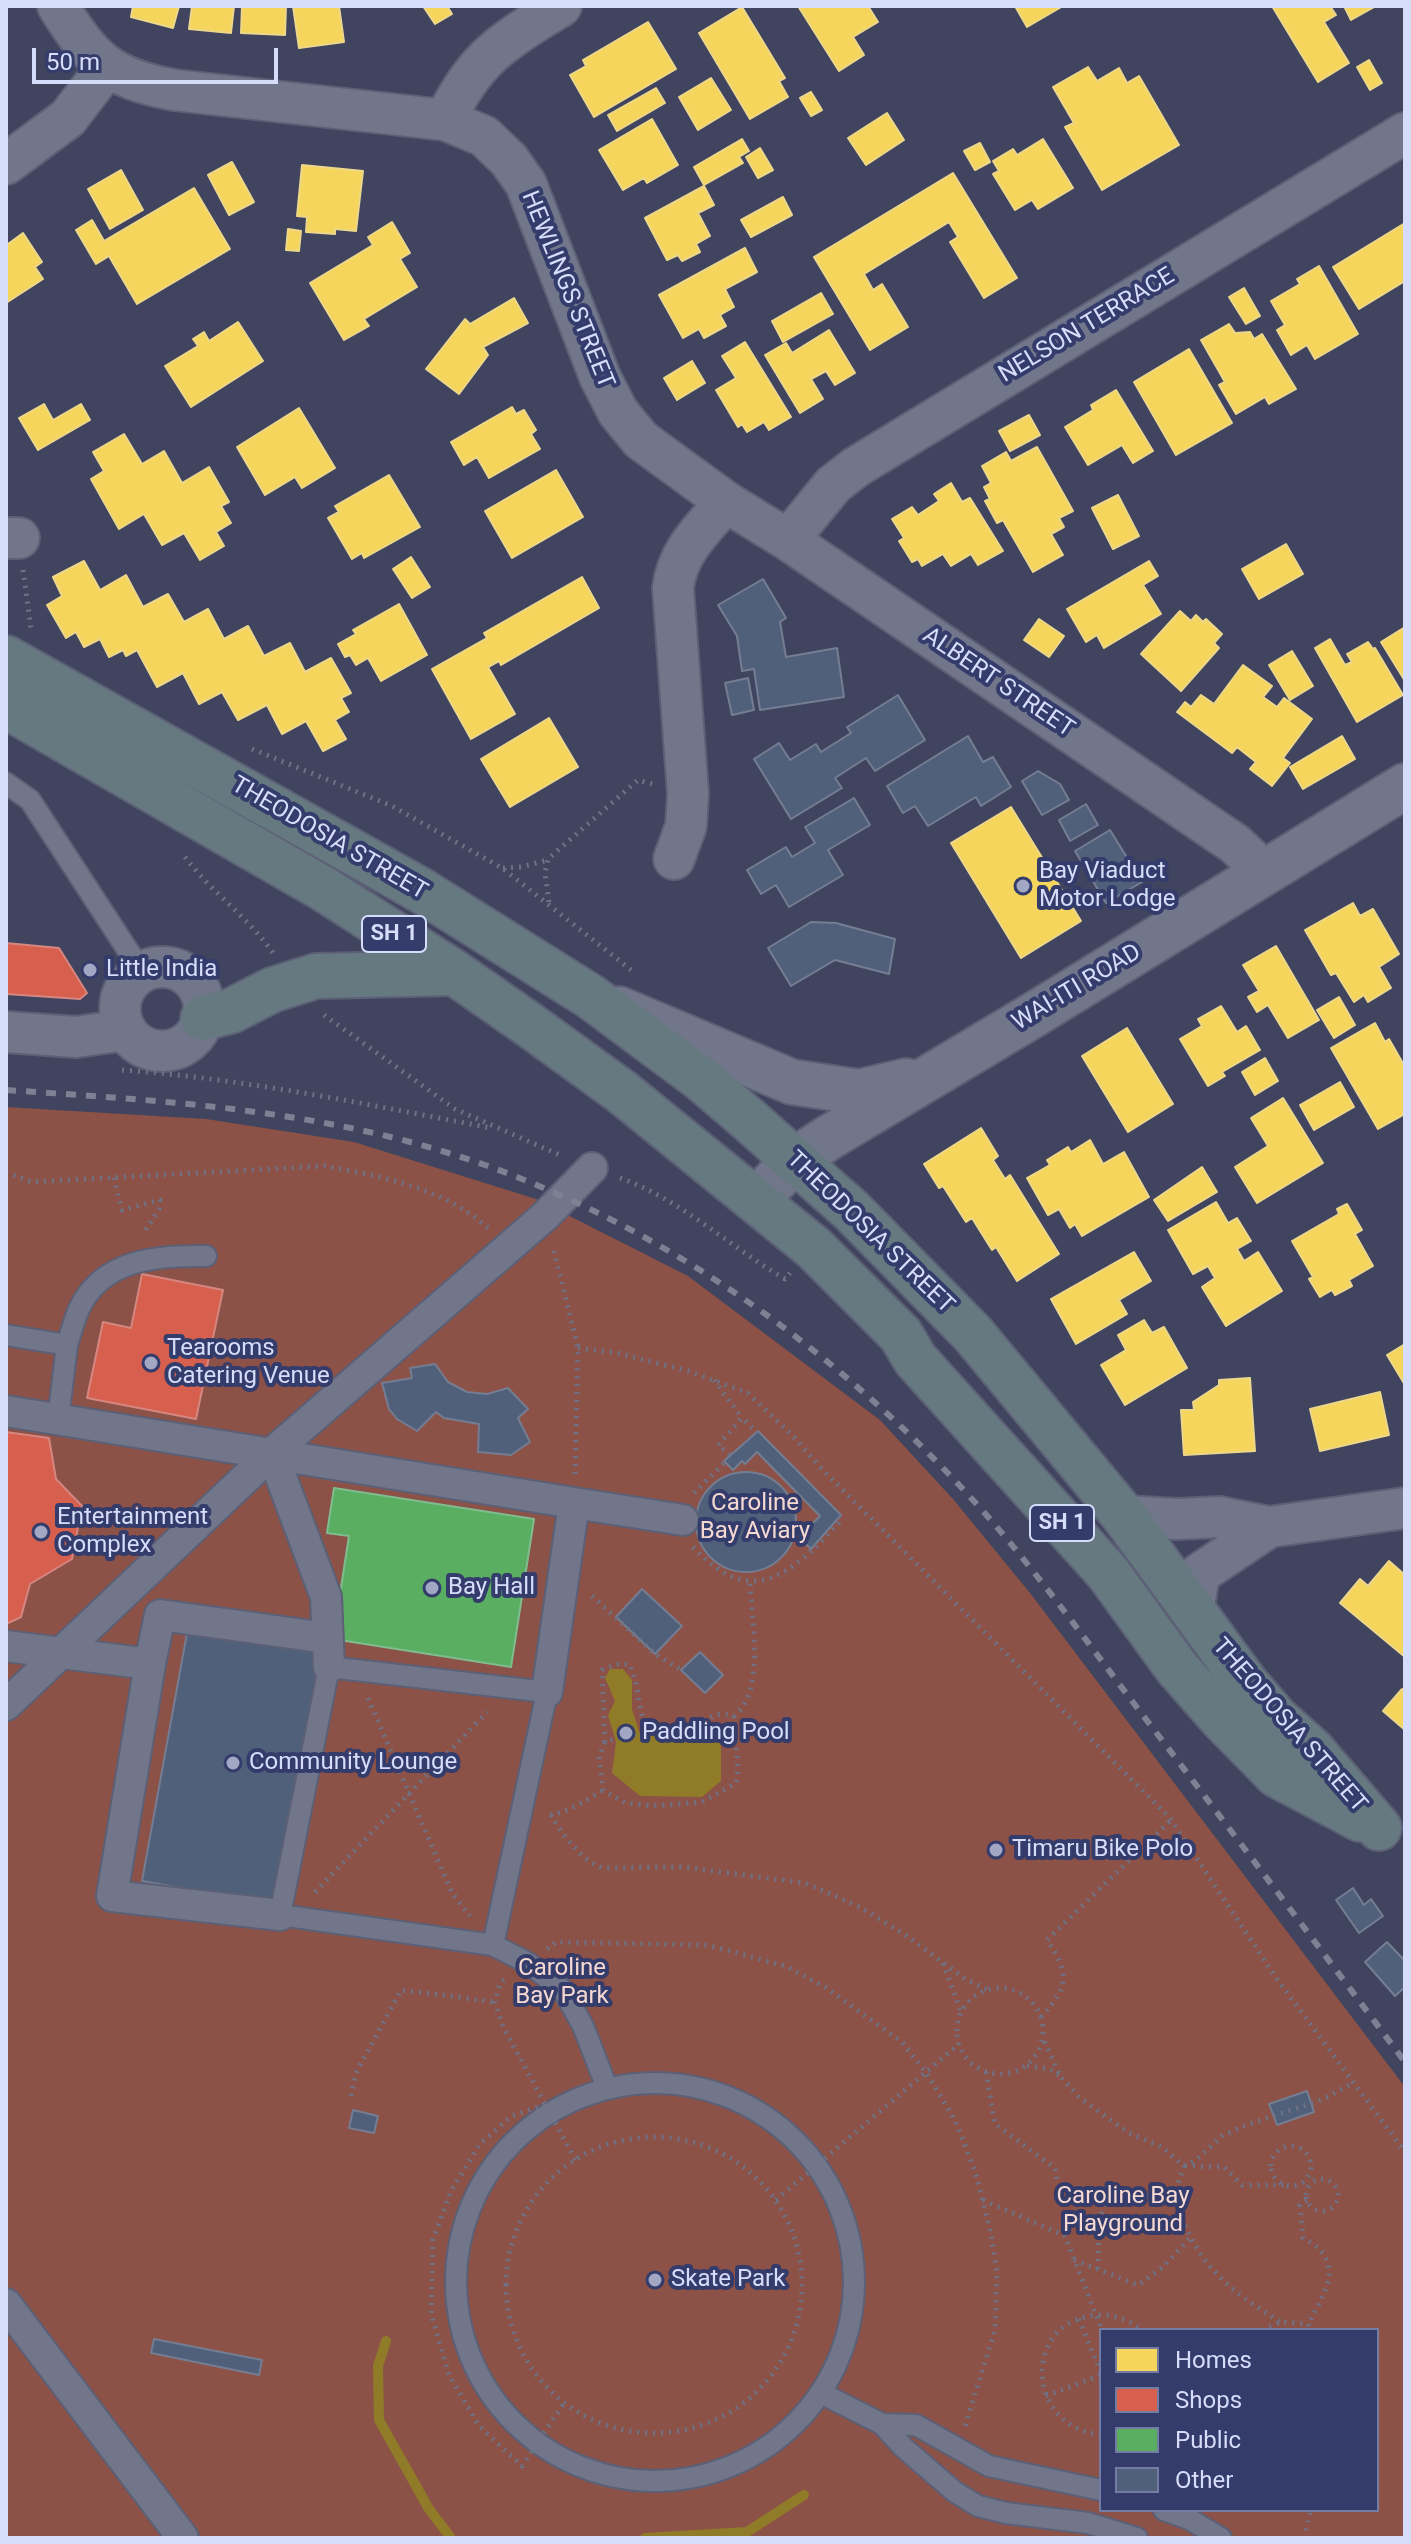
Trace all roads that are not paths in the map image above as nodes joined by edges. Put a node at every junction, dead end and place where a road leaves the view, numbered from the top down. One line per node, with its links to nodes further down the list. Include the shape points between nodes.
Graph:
1 (58, 6): 3 (street, via 81,42)
2 (561, 6): 4 (street, via 491,53 473,71)
3 (107, 67): 4 (street, HEWLINGS STREET, via 133,81 174,90); 6 (street, via 68,118)
4 (445, 120): 7 (street, HEWLINGS STREET, via 484,136 526,184 618,412 641,440)
5 (1405, 133): 8 (street, NELSON TERRACE, via 856,467 833,485)
6 (6, 164)
7 (726, 502): 8 (street, ALBERT STREET); 13 (street, via 683,553 675,572 688,794 686,826)
8 (788, 540): 14 (street, ALBERT STREET, via 1235,844)
9 (18, 644): 17 (highway, THEODOSIA STREET / SH 1)
10 (6, 706): 16 (highway, THEODOSIA STREET / SH 1, via 324,889)
11 (6, 783): 15 (lane, via 30,800)
12 (1405, 786): 14 (main road, WAI-ITI ROAD)
13 (674, 859)
14 (1265, 872): 21 (main road, WAI-ITI ROAD)
15 (142, 972): 18 (street, via 158,967 188,976 204,1003); 19 (street, via 124,991 120,1004)
16 (455, 973): 18 (highway, via 316,976); 24 (highway, THEODOSIA STREET / SH 1, via 622,1092)
17 (591, 997): 21 (main road, via 792,1082 859,1092); 22 (highway, THEODOSIA STREET / SH 1, via 700,1078)
18 (203, 1018): 19 (street, via 191,1040 168,1051 143,1047)
19 (125, 1030): 20 (street, via 76,1037)
20 (6, 1032)
21 (930, 1076): 22 (main road, WAI-ITI ROAD)
22 (795, 1160): 24 (main road, WAI-ITI ROAD); 33 (highway, THEODOSIA STREET / SH 1, via 973,1334)
23 (592, 1168): 30 (street, via 545,1216)
24 (756, 1200): 43 (highway, THEODOSIA STREET / SH 1, via 814,1248 901,1335 915,1359 1108,1573 1177,1668 1277,1775)
25 (206, 1256): 27 (lane, via 149,1258 109,1272 78,1310)
26 (6, 1335): 27 (lane)
27 (67, 1345): 29 (lane)
28 (6, 1411): 29 (street)
29 (58, 1420): 30 (street)
30 (272, 1453): 31 (street); 38 (street); 39 (street, via 326,1597)
31 (574, 1503): 34 (street); 41 (street)
32 (1405, 1508): 35 (street)
33 (1124, 1516): 35 (street, via 1220,1517); 36 (highway, THEODOSIA STREET / SH 1)
34 (683, 1520)
35 (1269, 1527): 36 (street, via 1199,1574)
36 (1193, 1613): 43 (highway, THEODOSIA STREET / SH 1, via 1276,1718)
37 (6, 1646): 38 (street)
38 (60, 1654): 40 (street); 42 (street)
39 (337, 1658): 40 (street, via 160,1615); 41 (lane); 44 (lane)
40 (150, 1664): 44 (street, via 112,1896)
41 (547, 1692): 45 (lane)
42 (6, 1705)
43 (1392, 1835)
44 (280, 1915): 45 (lane)
45 (493, 1945): 46 (lane, via 563,1990)
46 (606, 2085): 48 (lane, via 675,2080 741,2099 797,2139 816,2165 851,2230 854,2262 849,2331); 48 (lane, via 549,2111 502,2157 468,2212 451,2273 459,2338 487,2396 536,2445 590,2473 654,2483 719,2472 776,2441)
47 (6, 2304): 52 (street)
48 (821, 2393): 49 (lane)
49 (882, 2424): 50 (lane, via 916,2425 989,2466); 53 (lane, via 955,2492 978,2506 1088,2523)
50 (1099, 2490)
51 (1170, 2512): 54 (lane)
52 (183, 2538)
53 (1137, 2538)
54 (1221, 2538)

